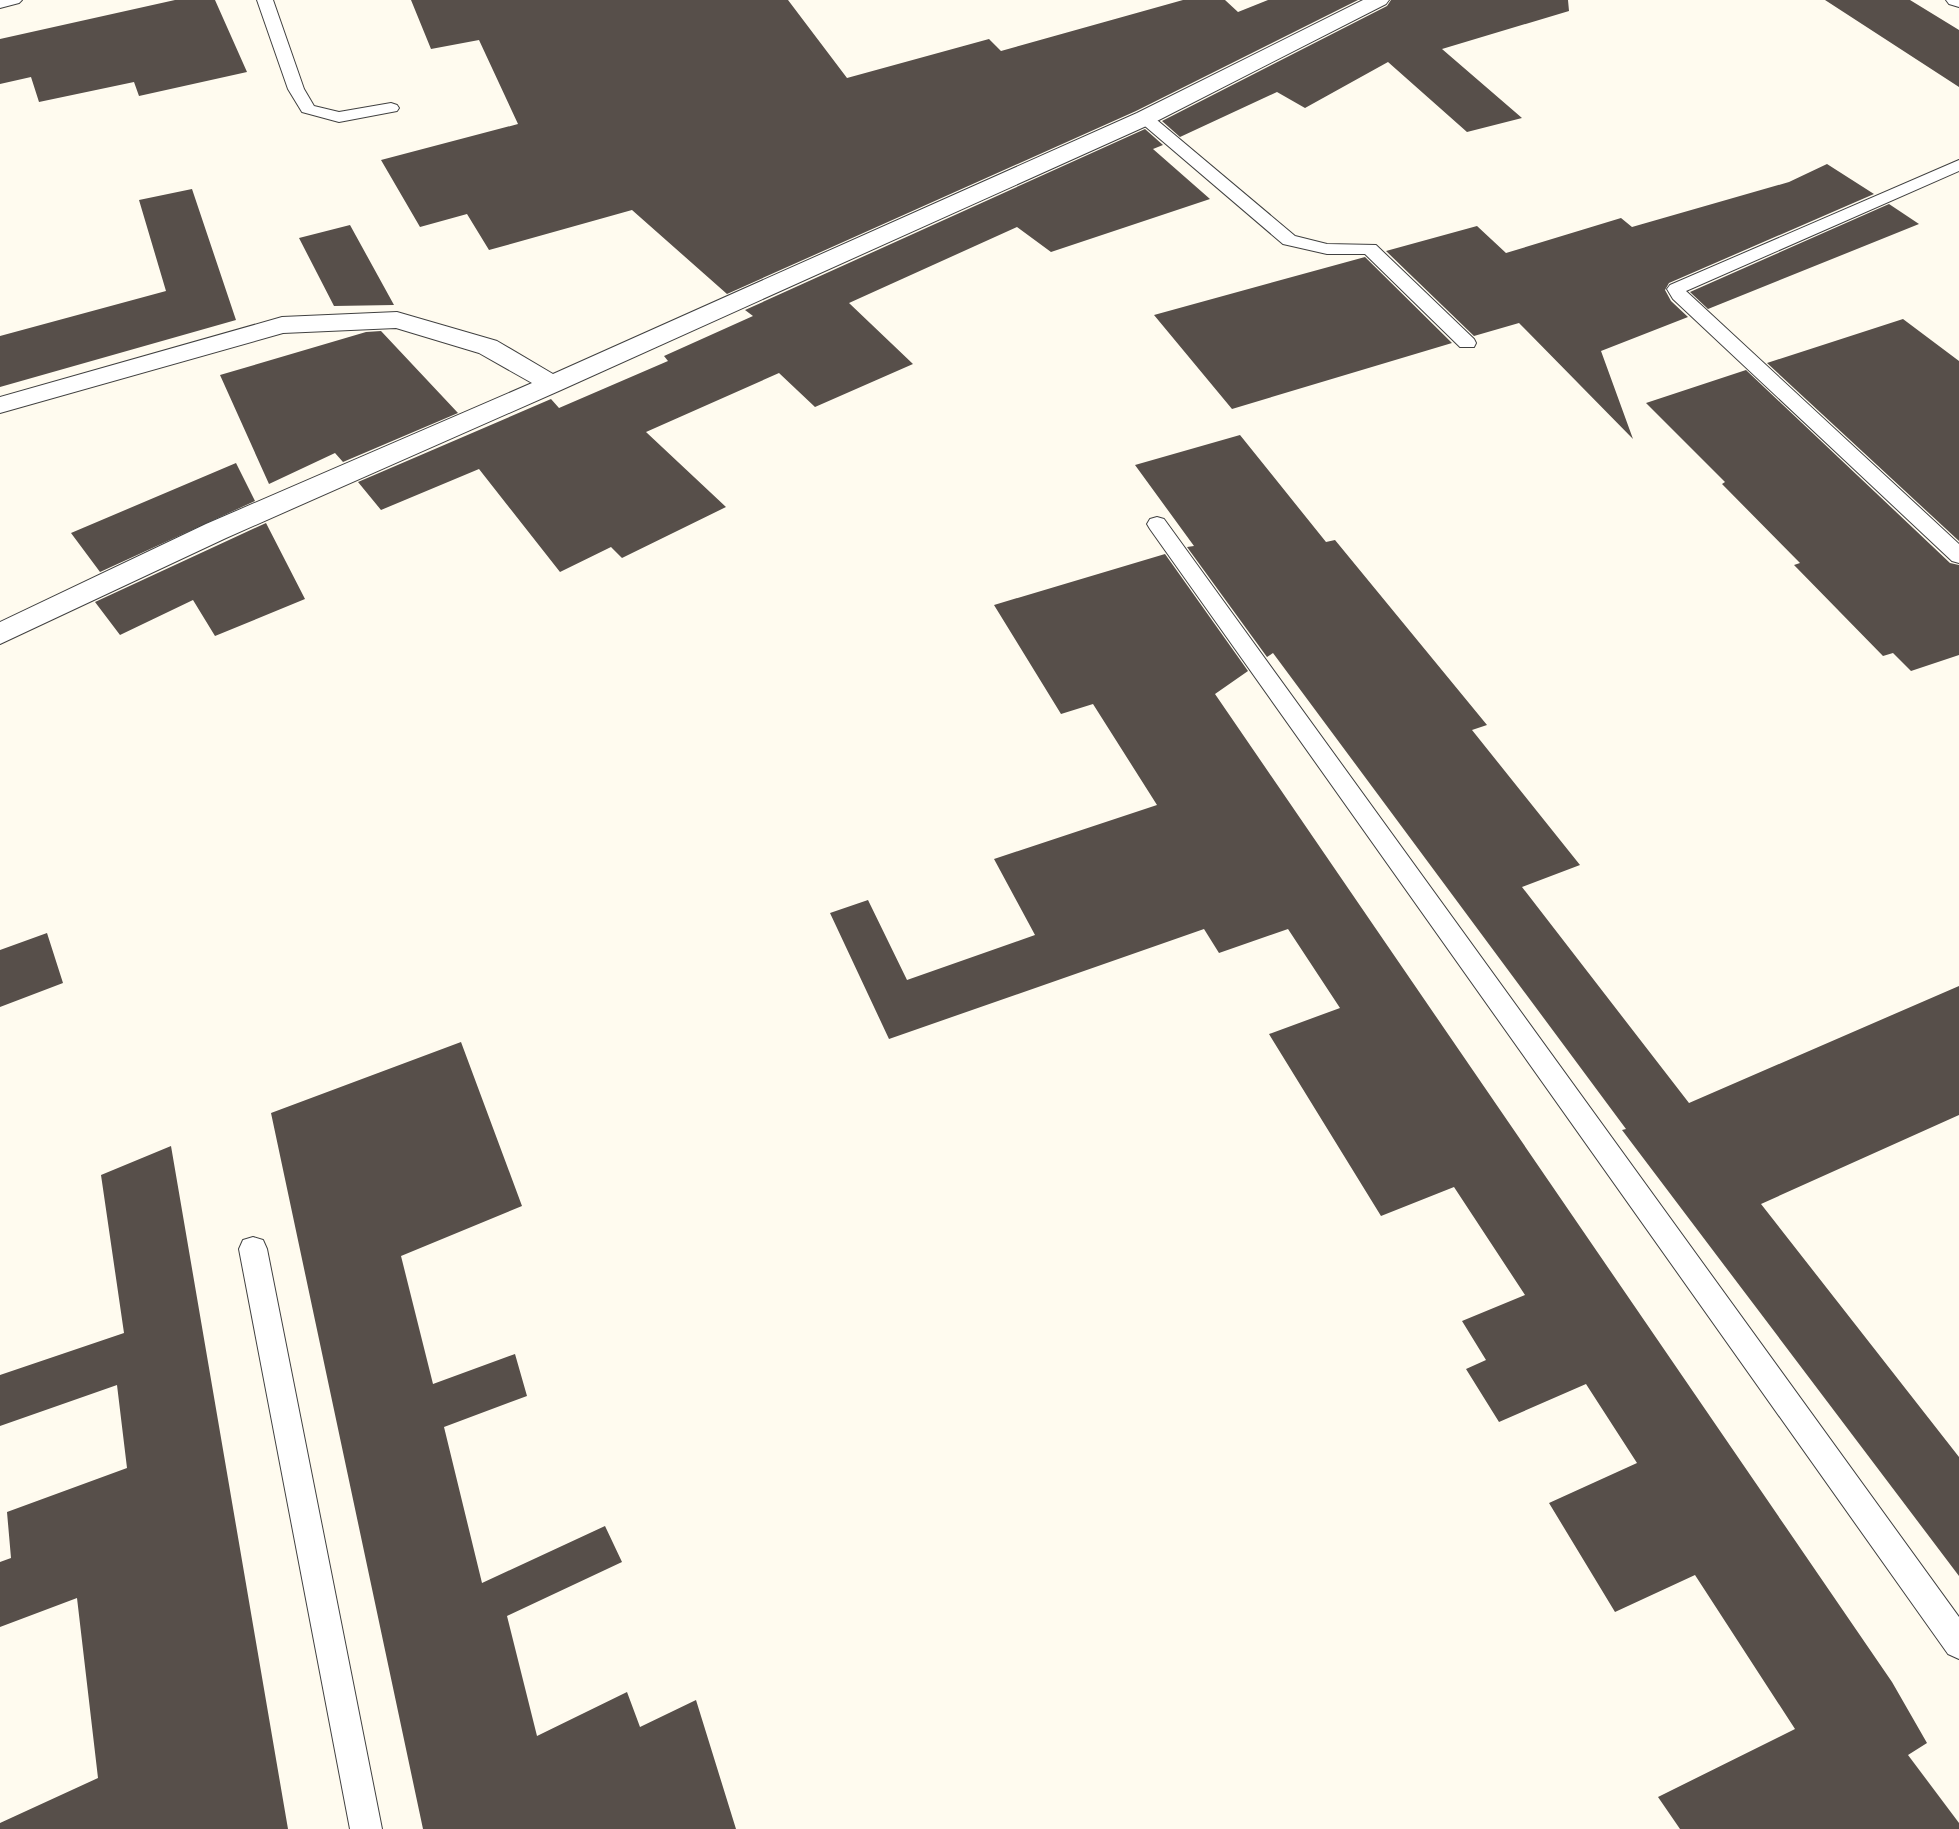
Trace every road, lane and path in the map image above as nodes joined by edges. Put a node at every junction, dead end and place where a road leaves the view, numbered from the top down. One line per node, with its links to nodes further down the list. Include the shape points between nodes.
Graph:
1 (14, 0): 4 (lane)
2 (265, 0): 5 (lane, via 296,89 308,109 339,117)
3 (1379, 0): 6 (street)
4 (0, 3)
5 (391, 108)
6 (1145, 118): 8 (lane, via 1289,240 1327,249 1370,249); 9 (street)
7 (1959, 165): 12 (lane, via 1676,289 1678,296)
8 (1467, 343)
9 (552, 384): 10 (street, via 488,347 397,320 282,325); 13 (street, via 216,531)
10 (0, 405)
11 (1157, 524): 15 (lane)
12 (1959, 556)
13 (0, 634)
14 (253, 1249): 16 (lane)
15 (1959, 1643)
16 (366, 1829)

